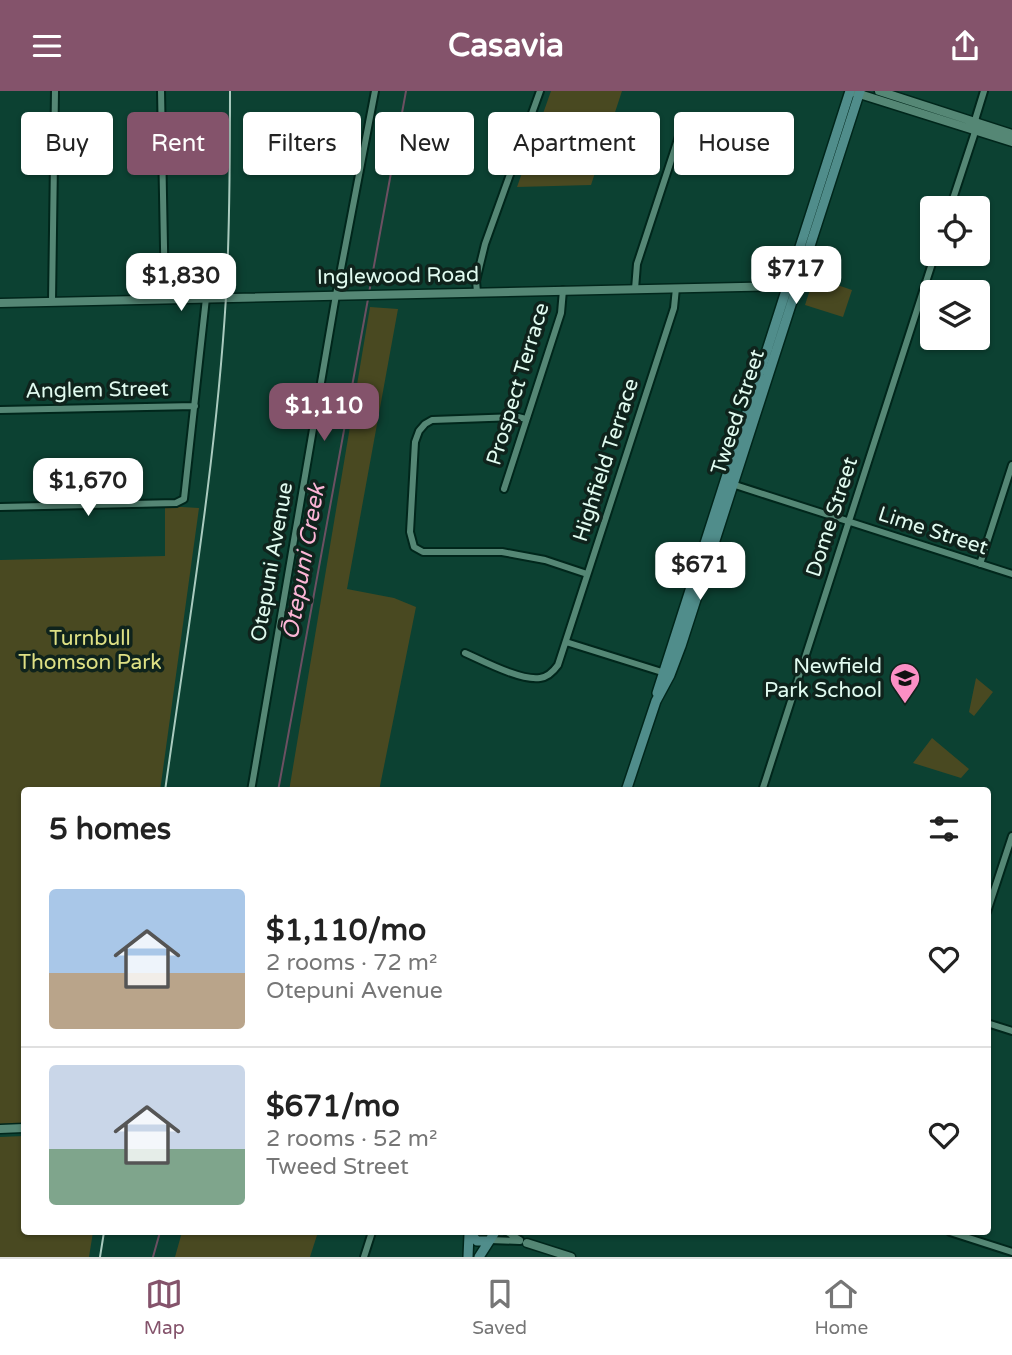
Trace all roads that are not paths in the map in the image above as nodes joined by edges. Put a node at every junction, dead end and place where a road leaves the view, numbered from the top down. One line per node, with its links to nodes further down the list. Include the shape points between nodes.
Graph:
1 (55, 91): 22 (street)
2 (161, 91): 21 (street)
3 (375, 91): 19 (street, Otepuni Avenue)
4 (540, 91): 18 (street, via 485,244)
5 (880, 91): 8 (street)
6 (984, 91): 8 (street)
7 (855, 92): 8 (street); 14 (main road, Tweed Street)
8 (975, 126): 9 (street); 10 (street); 12 (street)
9 (1012, 134)
10 (1012, 142)
11 (674, 152): 16 (street, via 637,264)
12 (954, 196)
13 (931, 266): 31 (street, Dome Street)
14 (792, 286): 15 (street, Inglewood Road); 28 (main road, Tweed Street)
15 (676, 288): 16 (street, Inglewood Road); 33 (street, Highfield Terrace, via 674,307)
16 (635, 289): 17 (street, Inglewood Road)
17 (563, 290): 18 (street, Inglewood Road); 26 (street, Prospect Terrace, via 561,313)
18 (477, 292): 19 (street, Inglewood Road)
19 (336, 295): 20 (street, Inglewood Road); 38 (street, Otepuni Avenue)
20 (206, 298): 21 (street, Inglewood Road); 24 (street)
21 (165, 299): 22 (street, Inglewood Road)
22 (52, 301): 23 (street, Inglewood Road)
23 (0, 303)
24 (195, 406): 25 (street, Anglem Street); 30 (street, via 184,499 176,503)
25 (0, 410)
26 (526, 419): 29 (street, Prospect Terrace); 33 (street, via 432,420 425,424 415,442 412,542 423,552 502,552)
27 (1012, 465): 32 (street)
28 (728, 483): 31 (street, Lime Street); 37 (main road, Tweed Street)
29 (504, 489)
30 (0, 507)
31 (849, 522): 32 (street, Lime Street); 40 (street, Dome Street)
32 (980, 564): 34 (street, Lime Street)
33 (587, 574): 35 (street, Highfield Terrace)
34 (1012, 574)
35 (566, 642): 36 (street, Highfield Terrace, via 554,672 541,678); 37 (street)
36 (465, 653)
37 (666, 674): 39 (main road, Tweed Street)
38 (252, 787)
39 (627, 787)
40 (763, 787)
41 (1012, 836): 42 (street)
42 (991, 900)
43 (991, 1024): 44 (street)
44 (1012, 1031)
45 (21, 1128): 46 (street)
46 (0, 1129)
47 (371, 1235): 55 (street)
48 (469, 1235): 56 (main road)
49 (472, 1235): 52 (main road, via 477,1241)
50 (512, 1235): 53 (street)
51 (959, 1235): 54 (street)
52 (491, 1238): 53 (street); 57 (main road)
53 (524, 1242): 58 (street)
54 (1012, 1252)
55 (364, 1257)
56 (468, 1257)
57 (479, 1257)
58 (571, 1257)

